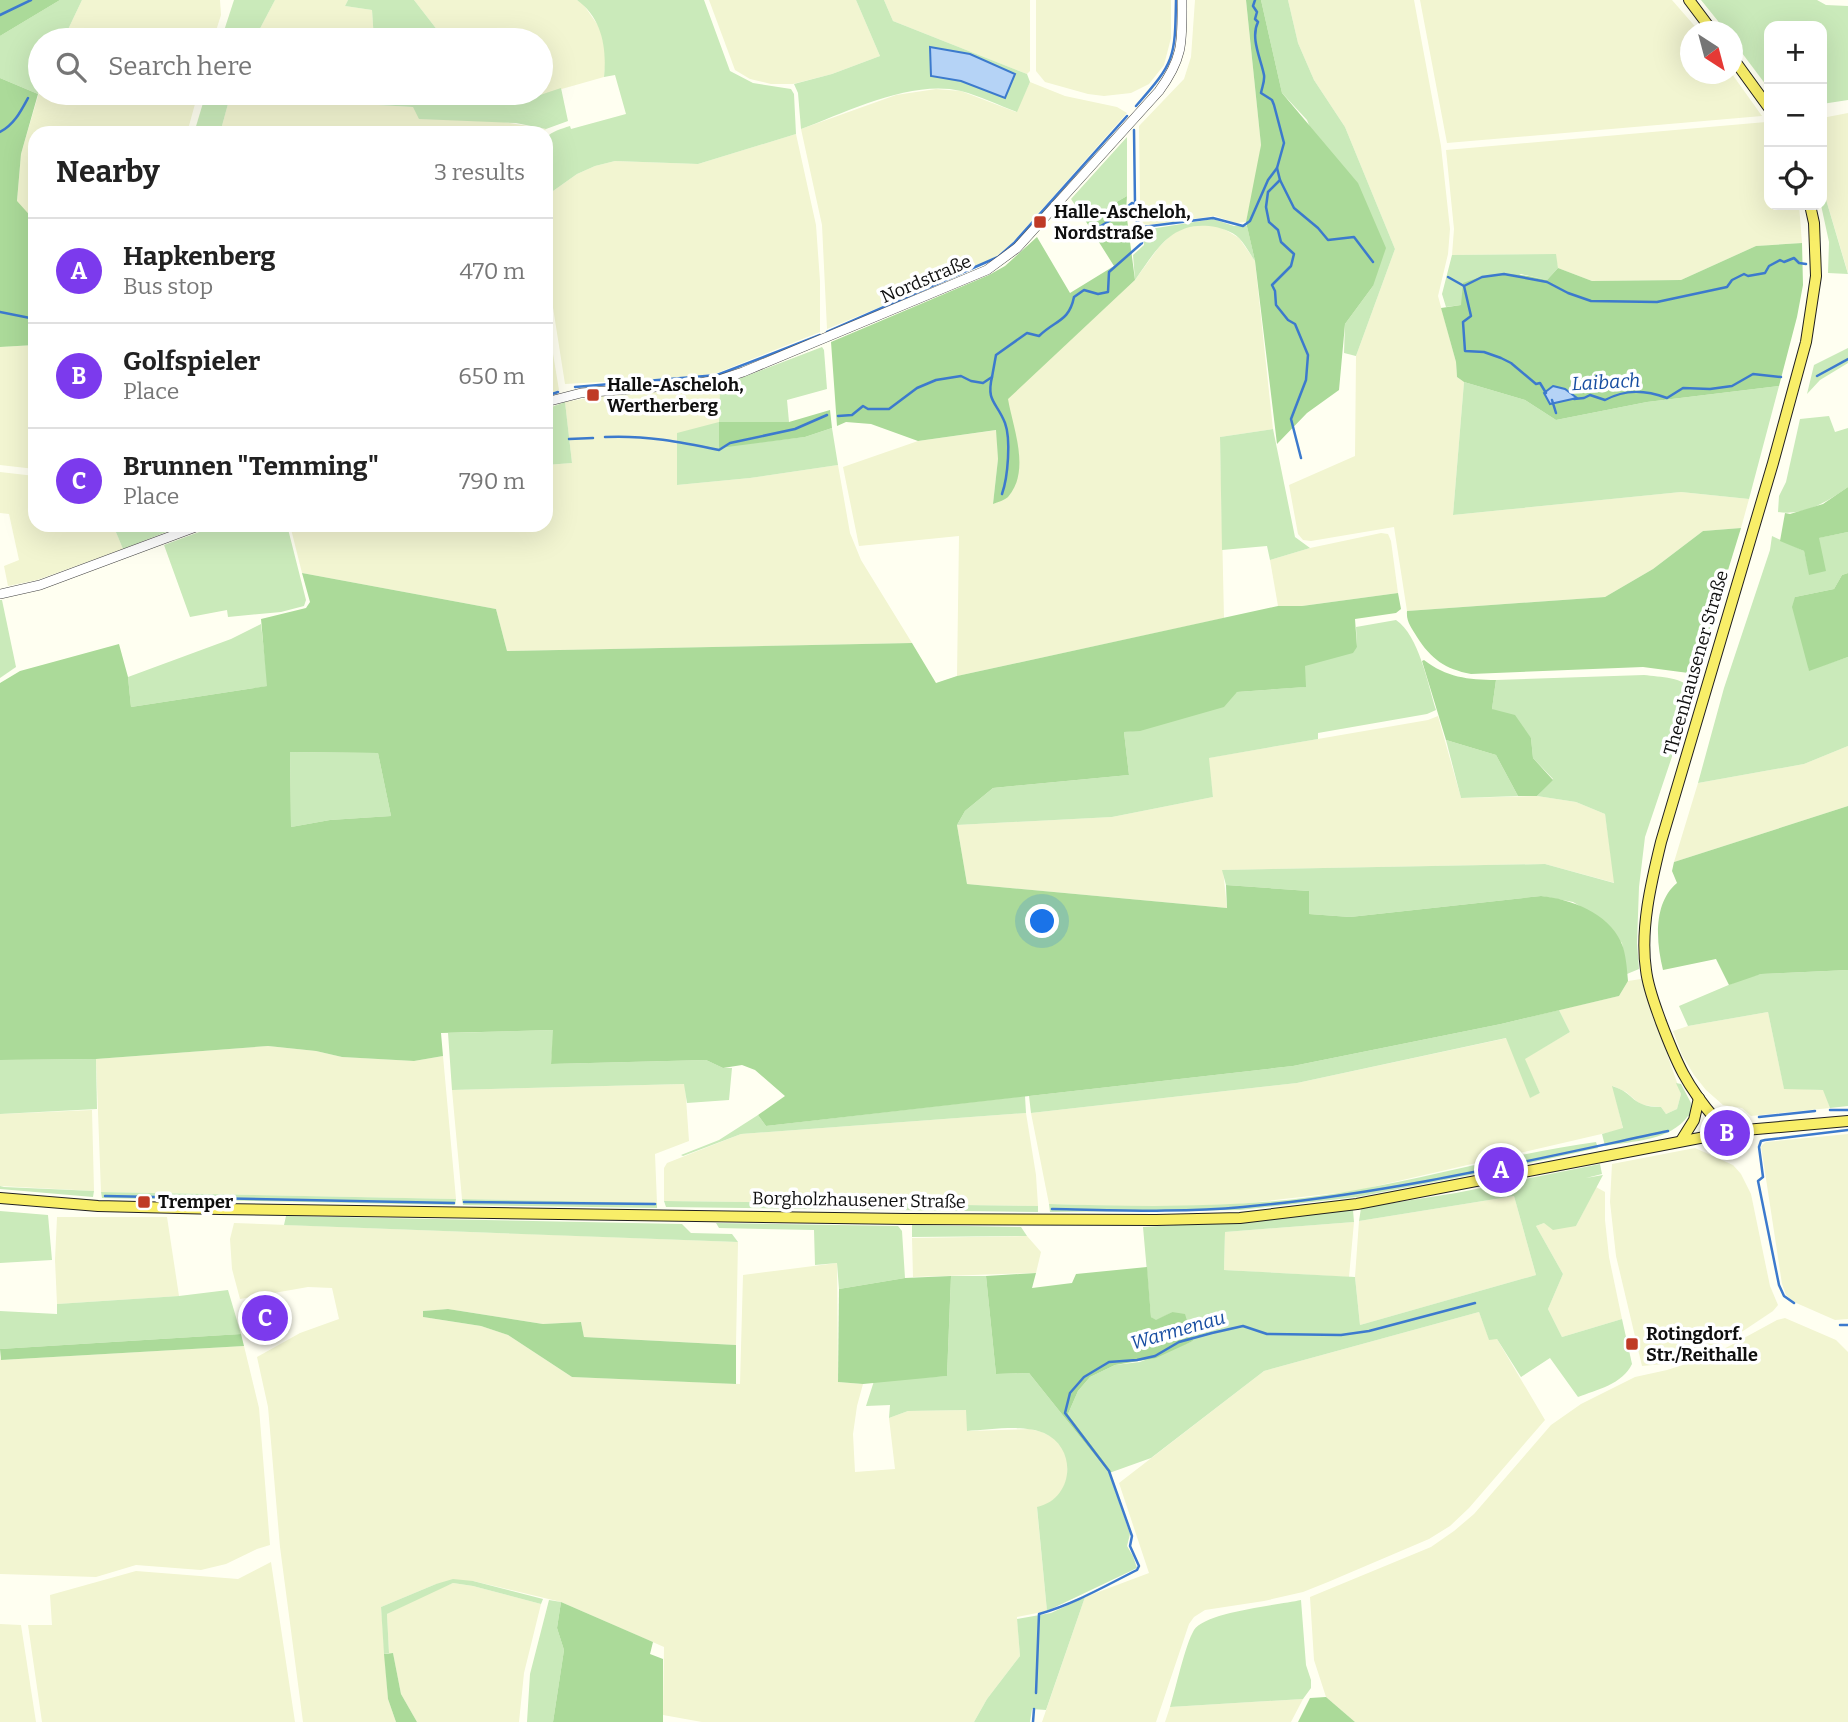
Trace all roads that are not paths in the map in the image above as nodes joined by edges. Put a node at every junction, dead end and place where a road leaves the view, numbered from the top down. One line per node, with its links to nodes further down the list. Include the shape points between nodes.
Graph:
1 (1182, 0): 7 (street, Nordstraße, via 1182,42 1172,73 1002,261 743,372 693,384 596,391)
2 (1689, 0): 3 (main road)
3 (1705, 21)
4 (1743, 72): 5 (main road)
5 (1764, 101)
6 (1811, 210): 10 (main road, Theenhausener Straße, via 1816,276 1806,342 1661,842 1646,923 1646,971 1652,998 1676,1063)
7 (553, 400)
8 (183, 532): 9 (street, via 48,583)
9 (0, 594)
10 (1699, 1098): 11 (main road, Theenhausener Straße); 15 (main road, via 1694,1120)
11 (1716, 1120): 13 (main road, via 1734,1117); 14 (main road)
12 (1848, 1121): 13 (main road)
13 (1745, 1130): 14 (main road, via 1740,1146 1731,1151 1720,1149)
14 (1710, 1136): 15 (main road, Borgholzhausener Straße)
15 (1681, 1141): 16 (main road, Borgholzhausener Straße, via 1357,1204 1240,1218 906,1219 248,1209 98,1206)
16 (0, 1198)

